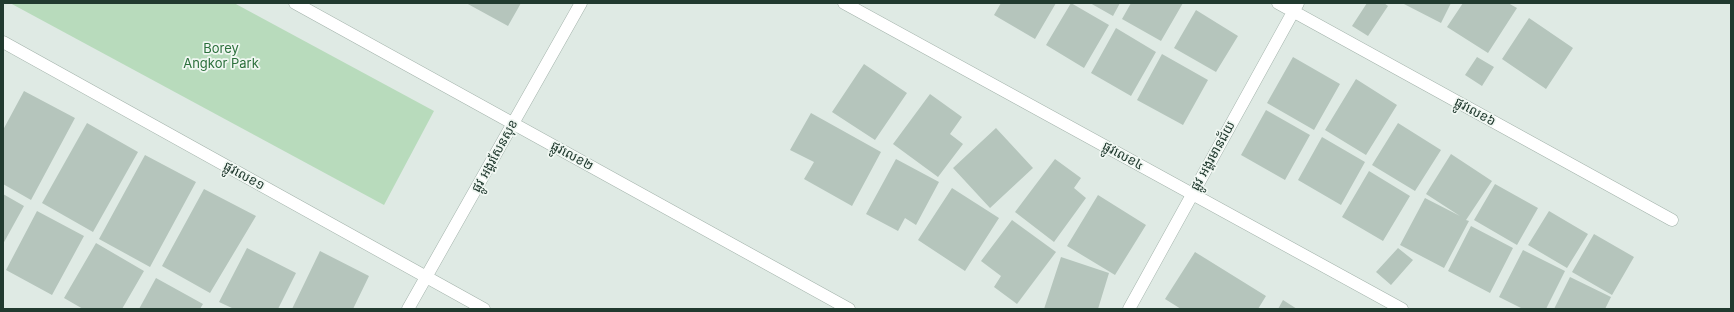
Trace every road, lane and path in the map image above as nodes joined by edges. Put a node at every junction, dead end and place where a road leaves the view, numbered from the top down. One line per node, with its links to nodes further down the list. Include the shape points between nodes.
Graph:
1 (295, 3): 7 (street, ផ្លូវលេខ២)
2 (581, 3): 7 (street, ផ្លូវ អង្គរសែនសុខ)
3 (844, 3): 8 (street, ផ្លូវលេខ៤)
4 (1278, 3): 5 (street, ផ្លូវលេខ៦)
5 (1295, 7): 8 (street, ផ្លូវ អង្គរមានជ័យ); 9 (street, ផ្លូវលេខ៦)
6 (3, 42): 10 (street, ផ្លូវលេខ១)
7 (513, 123): 10 (street, ផ្លូវ អង្គរសែនសុខ); 13 (street, ផ្លូវលេខ២)
8 (1192, 194): 14 (street, ផ្លូវ អង្គរមានជ័យ); 15 (street, ផ្លូវលេខ៤)
9 (1672, 220)
10 (427, 277): 11 (street, ផ្លូវ អង្គរសែនសុខ); 12 (street, ផ្លូវលេខ១)
11 (408, 309)
12 (484, 309)
13 (849, 309)
14 (1129, 309)
15 (1402, 309)

